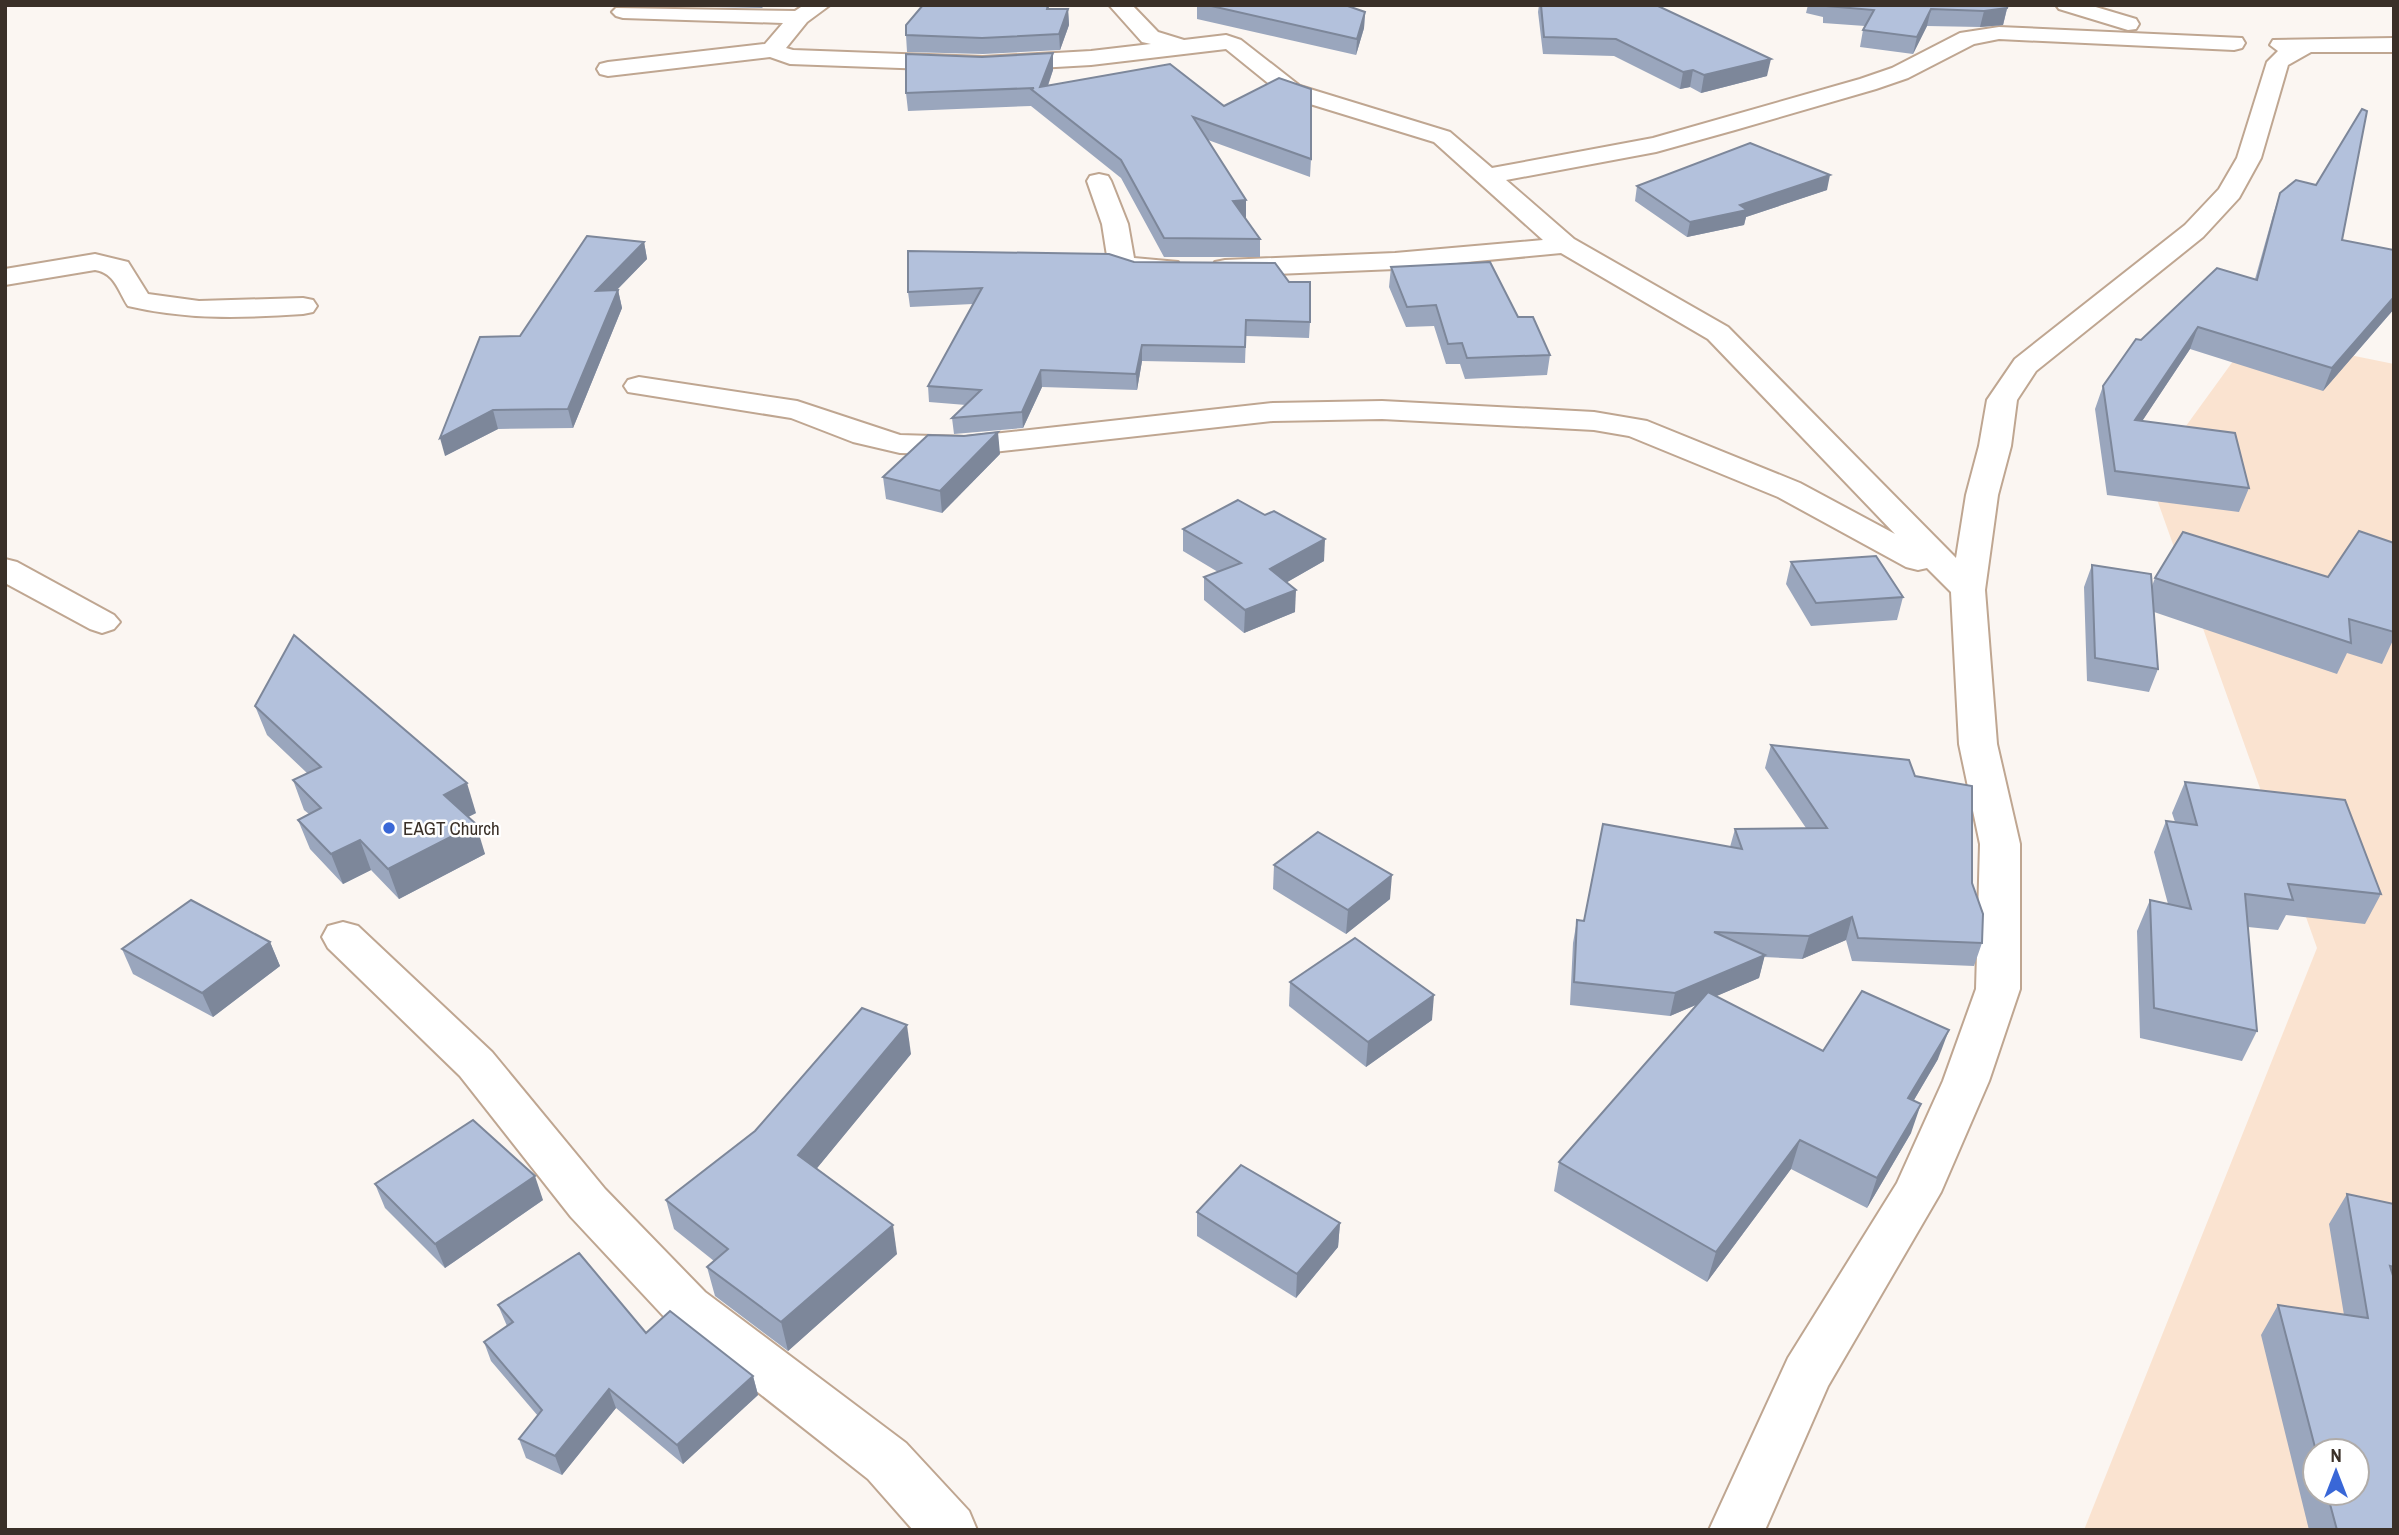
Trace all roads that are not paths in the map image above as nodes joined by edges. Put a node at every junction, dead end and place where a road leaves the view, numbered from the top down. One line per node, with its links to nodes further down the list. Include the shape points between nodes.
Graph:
1 (1119, 5): 8 (street, via 1150,37)
2 (2066, 5): 5 (street, via 2121,22)
3 (809, 11): 4 (street); 9 (street)
4 (623, 12)
5 (2234, 43): 7 (street); 12 (street, via 1998,33 1968,38 1868,84 1656,145)
6 (2383, 45): 7 (street); 10 (street)
7 (2305, 46): 19 (street, via 2278,62 2249,158 2230,193 2194,231 2025,365 2002,400)
8 (1186, 48): 9 (street, via 984,64 790,57); 12 (street, via 1231,43 1292,91 1442,137)
9 (772, 50): 11 (street)
10 (2394, 58)
11 (608, 69)
12 (1489, 176): 14 (street)
13 (1100, 181): 14 (street, via 1125,266 1384,264)
14 (1565, 244): 19 (street, via 1717,333)
15 (5, 277): 16 (street, via 103,263 120,270 138,300 152,304 221,310)
16 (303, 306)
17 (639, 386): 19 (street, via 797,410 864,435 923,445 966,446 1323,409 1594,421 1636,428 1789,490)
18 (5, 569): 20 (street)
19 (1968, 590): 23 (street, via 1978,744 2000,844 1997,989 1966,1081 1917,1192 1807,1374)
20 (102, 622)
21 (343, 937): 22 (street, via 476,1064 588,1203 687,1307 887,1461)
22 (949, 1530)
23 (1737, 1530)

